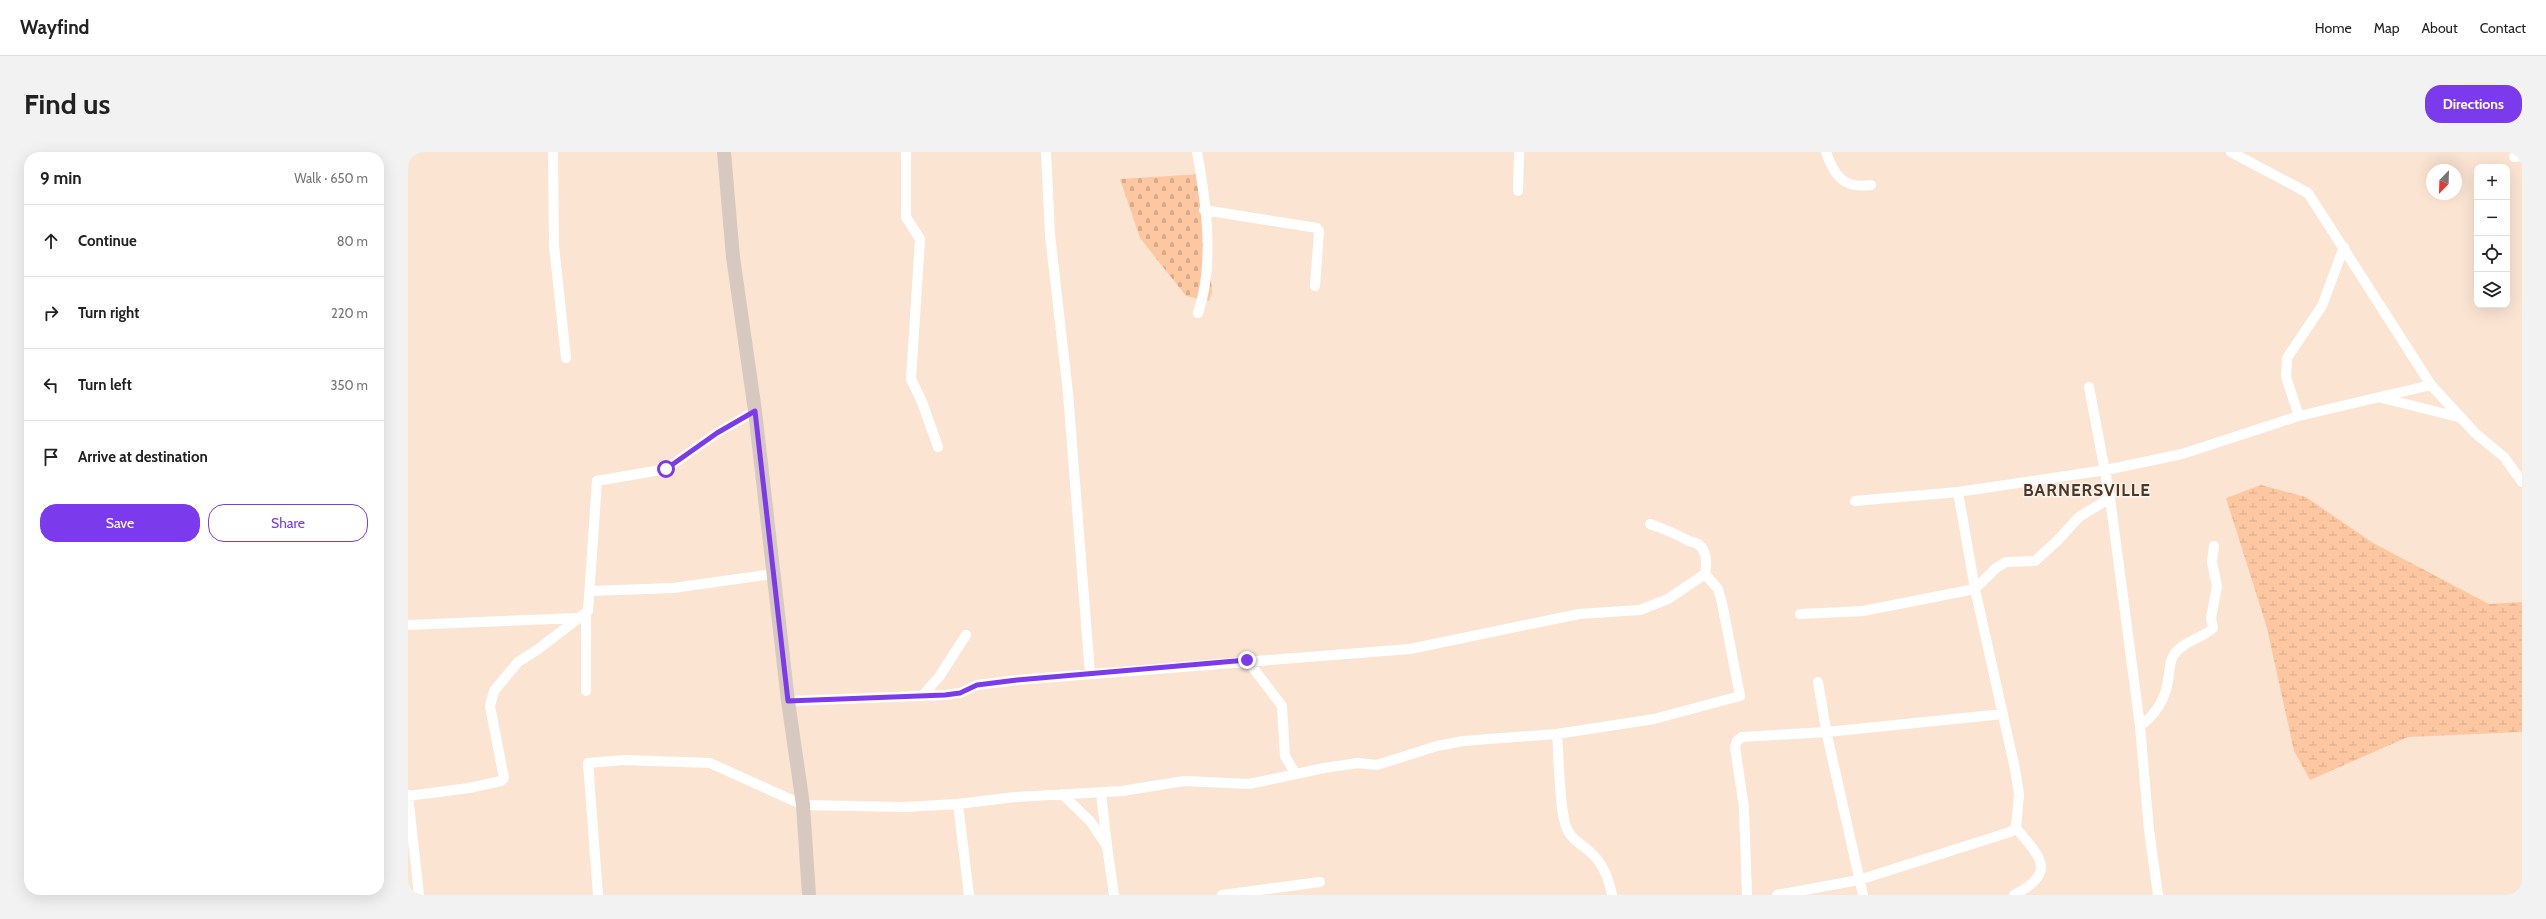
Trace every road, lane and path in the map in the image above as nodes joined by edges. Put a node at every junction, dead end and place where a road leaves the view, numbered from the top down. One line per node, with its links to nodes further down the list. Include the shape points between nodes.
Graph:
1 (553, 152): 15 (street, via 554,246)
2 (724, 152): 19 (main road, via 733,257)
3 (906, 152): 22 (street, via 906,217 920,239 911,379)
4 (1046, 152): 39 (street, via 1050,235 1068,393)
5 (1198, 152): 11 (street)
6 (1519, 152): 10 (street)
7 (1826, 152): 9 (street, via 1832,167 1844,181 1858,187)
8 (2231, 152): 12 (street, via 2308,193)
9 (1871, 185)
10 (1518, 191)
11 (1204, 210): 13 (street, via 1317,228 1319,231); 14 (street, via 1208,271)
12 (2344, 247): 16 (street); 20 (street, via 2322,306 2287,358 2286,378)
13 (1315, 286)
14 (1198, 313)
15 (566, 358)
16 (2432, 385): 18 (street); 21 (street)
17 (2089, 387): 23 (street)
18 (2379, 398): 20 (street); 21 (street)
19 (755, 411): 30 (main road); 33 (street, via 717,433 666,469 597,481)
20 (2299, 416): 23 (street, via 2182,454)
21 (2462, 418): 24 (street, via 2504,457)
22 (938, 447)
23 (2106, 470): 25 (street); 26 (street)
24 (2522, 482)
25 (1958, 492): 27 (street); 32 (street)
26 (2110, 498): 32 (street, via 2079,518 2035,561 2006,562 1996,568); 45 (street)
27 (1855, 501)
28 (1650, 524): 31 (street, via 1673,531 1700,547 1706,557)
29 (2214, 546): 45 (street, via 2212,562 2217,586 2211,618 2213,628 2209,633 2197,636 2174,655 2163,697 2153,717)
30 (773, 574): 33 (street, via 673,588); 43 (main road)
31 (1705, 574): 38 (street, via 1668,599 1640,610 1579,614 1410,649 1294,659); 47 (street, via 1718,589 1722,602 1740,696 1654,719)
32 (1975, 589): 34 (street, via 1863,611); 44 (street)
33 (590, 591): 35 (street, via 588,611)
34 (1800, 614)
35 (581, 616): 36 (street); 41 (street); 51 (street, via 518,662 490,698 504,773 501,781)
36 (408, 625)
37 (966, 635): 42 (street, via 948,664)
38 (1247, 660): 39 (street); 48 (street, via 1282,706 1285,756)
39 (1090, 674): 42 (street, via 977,685 960,693 945,695)
40 (1818, 682): 46 (street)
41 (586, 691)
42 (924, 694): 43 (street)
43 (788, 701): 53 (main road)
44 (2003, 714): 46 (street); 55 (street, via 2019,794)
45 (2140, 726): 70 (street, via 2149,830)
46 (1826, 732): 57 (street); 66 (street, via 1742,737 1737,741 1735,747 1744,808)
47 (1557, 734): 48 (street, via 1463,741 1437,746 1377,765 1358,764); 65 (street, via 1563,814 1567,830 1577,844 1590,852 1605,870)
48 (1295, 773): 49 (street, via 1249,784 1184,781)
49 (1102, 793): 50 (street); 56 (street)
50 (1062, 794): 52 (street); 56 (street, via 1090,821)
51 (408, 796): 54 (street)
52 (958, 804): 53 (street, via 904,807); 62 (street)
53 (803, 805): 60 (street, via 710,763 624,760 588,763); 61 (main road)
54 (409, 812): 59 (street)
55 (2016, 828): 57 (street); 69 (street, via 2040,857 2041,869 2030,887)
56 (1107, 846): 63 (street)
57 (1859, 880): 67 (street); 68 (street)
58 (1320, 882): 64 (street)
59 (419, 895)
60 (598, 895)
61 (809, 895)
62 (969, 895)
63 (1114, 895)
64 (1222, 895)
65 (1612, 895)
66 (1747, 895)
67 (1777, 895)
68 (1863, 895)
69 (2014, 895)
70 (2158, 895)

